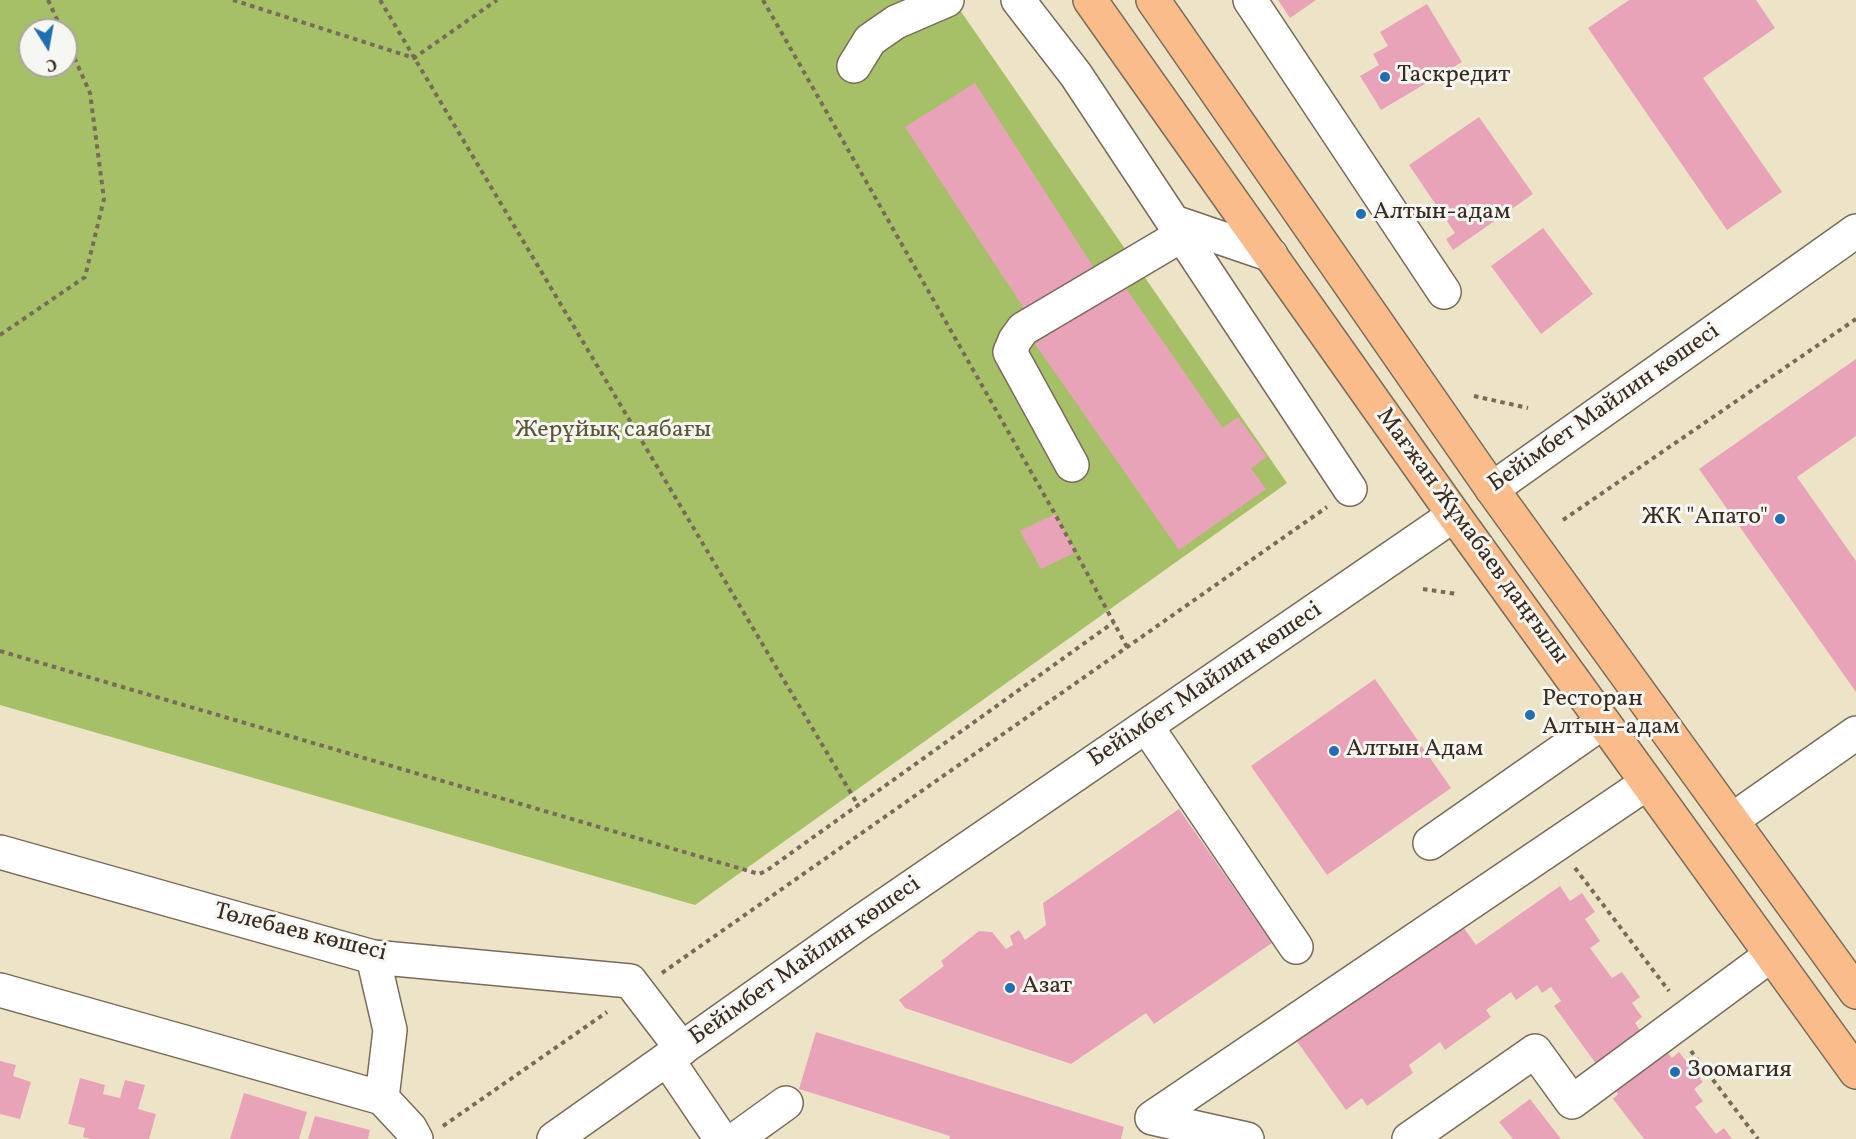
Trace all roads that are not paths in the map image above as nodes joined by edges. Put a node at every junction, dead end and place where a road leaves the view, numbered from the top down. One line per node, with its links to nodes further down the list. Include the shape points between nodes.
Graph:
1 (947, 0): 6 (street, via 896,22 870,40)
2 (1018, 0): 7 (street, via 1076,75)
3 (1090, 0): 9 (main road, Мағжан Жұмабаев даңғылы)
4 (1154, 0): 13 (main road, Мағжан Жұмабаев даңғылы)
5 (1250, 0): 10 (street)
6 (854, 66)
7 (1178, 229): 9 (street); 11 (street, via 1023,329 1015,340 1010,352); 12 (street)
8 (1856, 231): 13 (street, Бейімбет Майлин көшесі)
9 (1271, 255): 14 (main road, Мағжан Жұмабаев даңғылы)
10 (1444, 292)
11 (1072, 465)
12 (1350, 489)
13 (1492, 489): 14 (main road, Бейімбет Майлин көшесі); 19 (main road, Мағжан Жұмабаев даңғылы)
14 (1454, 515): 15 (main road, Мағжан Жұмабаев даңғылы); 16 (street, Бейімбет Майлин көшесі)
15 (1603, 722): 18 (main road, Мағжан Жұмабаев даңғылы); 20 (street)
16 (1147, 727): 22 (street); 27 (street, Бейімбет Майлин көшесі)
17 (1856, 733): 19 (street)
18 (1647, 783): 23 (main road, Мағжан Жұмабаев даңғылы); 31 (street)
19 (1732, 820): 26 (main road, Мағжан Жұмабаев даңғылы)
20 (1430, 843)
21 (0, 852): 24 (street, Төлебаев көшесі)
22 (1296, 946)
23 (1771, 955): 28 (main road, Мағжан Жұмабаев даңғылы); 37 (street, via 1572,1102 1535,1051)
24 (374, 957): 27 (street, Төлебаев көшесі, via 630,981); 29 (street, via 390,1030)
25 (0, 990): 29 (street)
26 (1856, 992)
27 (675, 1054): 33 (street, Бейімбет Майлин көшесі); 34 (street)
28 (1856, 1072)
29 (382, 1098): 32 (street, via 410,1128)
30 (786, 1103): 35 (street)
31 (1149, 1128): 36 (street)
32 (429, 1133)
33 (554, 1139)
34 (721, 1139)
35 (736, 1139)
36 (1247, 1139)
37 (1409, 1139)

